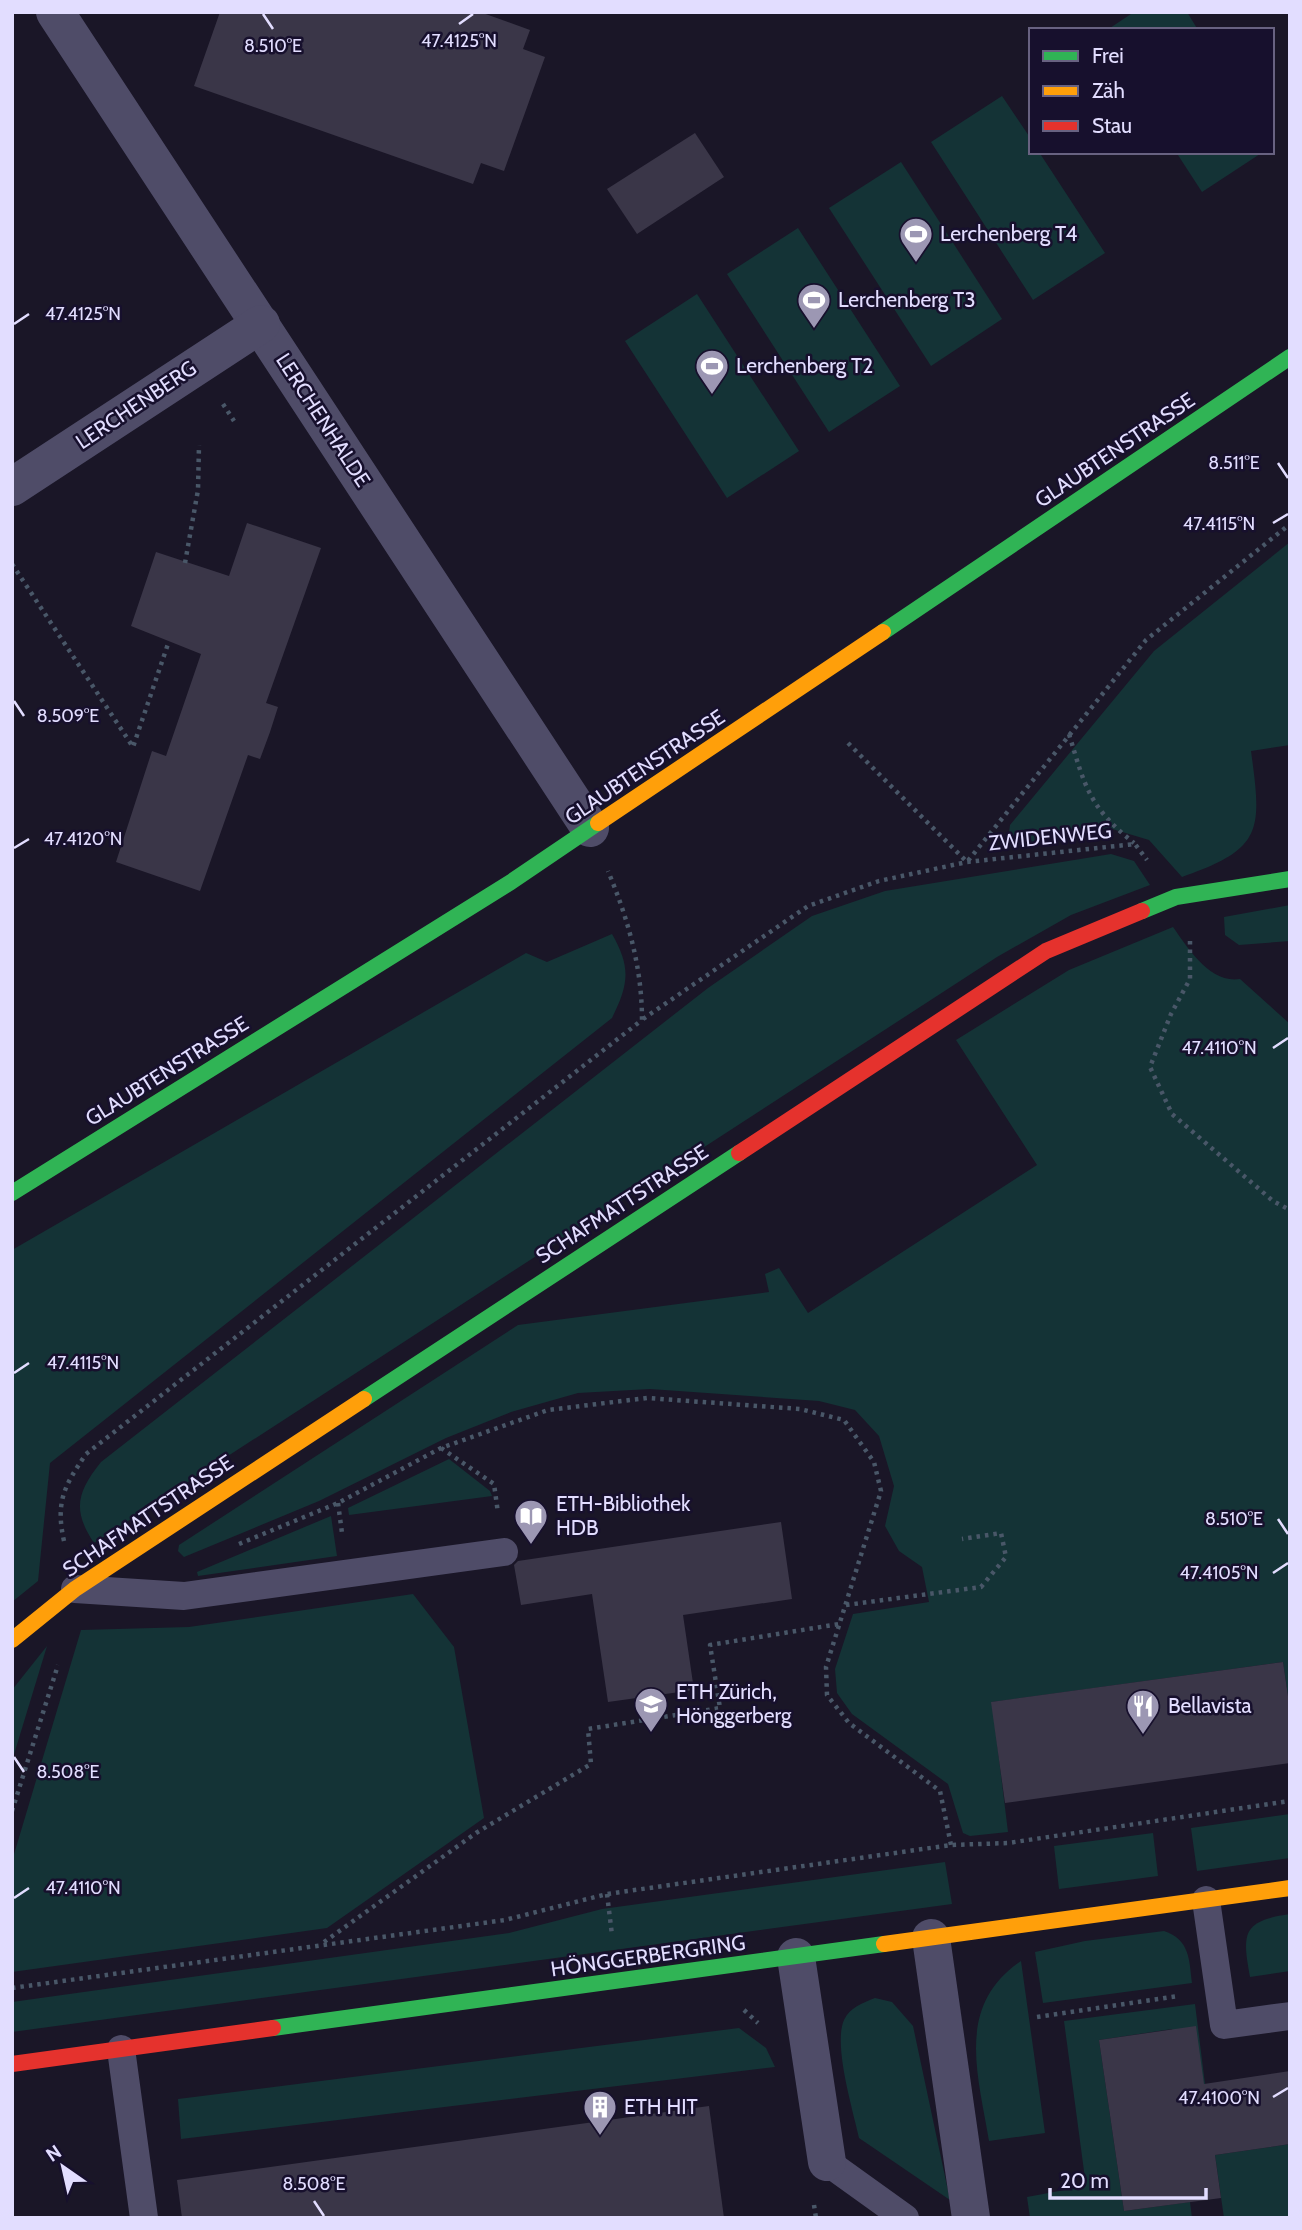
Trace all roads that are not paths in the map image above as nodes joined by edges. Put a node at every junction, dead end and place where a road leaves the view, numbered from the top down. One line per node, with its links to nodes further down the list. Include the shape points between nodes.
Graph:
1 (55, 12): 2 (street, LERCHENHALDE)
2 (261, 324): 4 (street, LERCHENBERG); 5 (street, LERCHENHALDE)
3 (1290, 357): 5 (street, GLAUBTENSTRASSE)
4 (12, 487)
5 (590, 828): 7 (street, GLAUBTENSTRASSE, via 511,883)
6 (1290, 879): 9 (street, SCHAFMATTSTRASSE, via 1176,897 1046,951)
7 (12, 1193)
8 (504, 1552): 9 (lane, via 184,1596)
9 (75, 1589): 10 (street, SCHAFMATTSTRASSE)
10 (12, 1640)
11 (1290, 1888): 12 (street, HÖNGGERBERGRING)
12 (1206, 1900): 13 (street, HÖNGGERBERGRING); 15 (lane, via 1224,2025)
13 (931, 1938): 14 (street, HÖNGGERBERGRING); 21 (street)
14 (796, 1957): 16 (street, HÖNGGERBERGRING); 18 (street)
15 (1290, 2015)
16 (121, 2049): 17 (street, HÖNGGERBERGRING); 19 (lane)
17 (12, 2064)
18 (819, 2176): 20 (lane)
19 (144, 2218)
20 (905, 2218)
21 (971, 2218)

